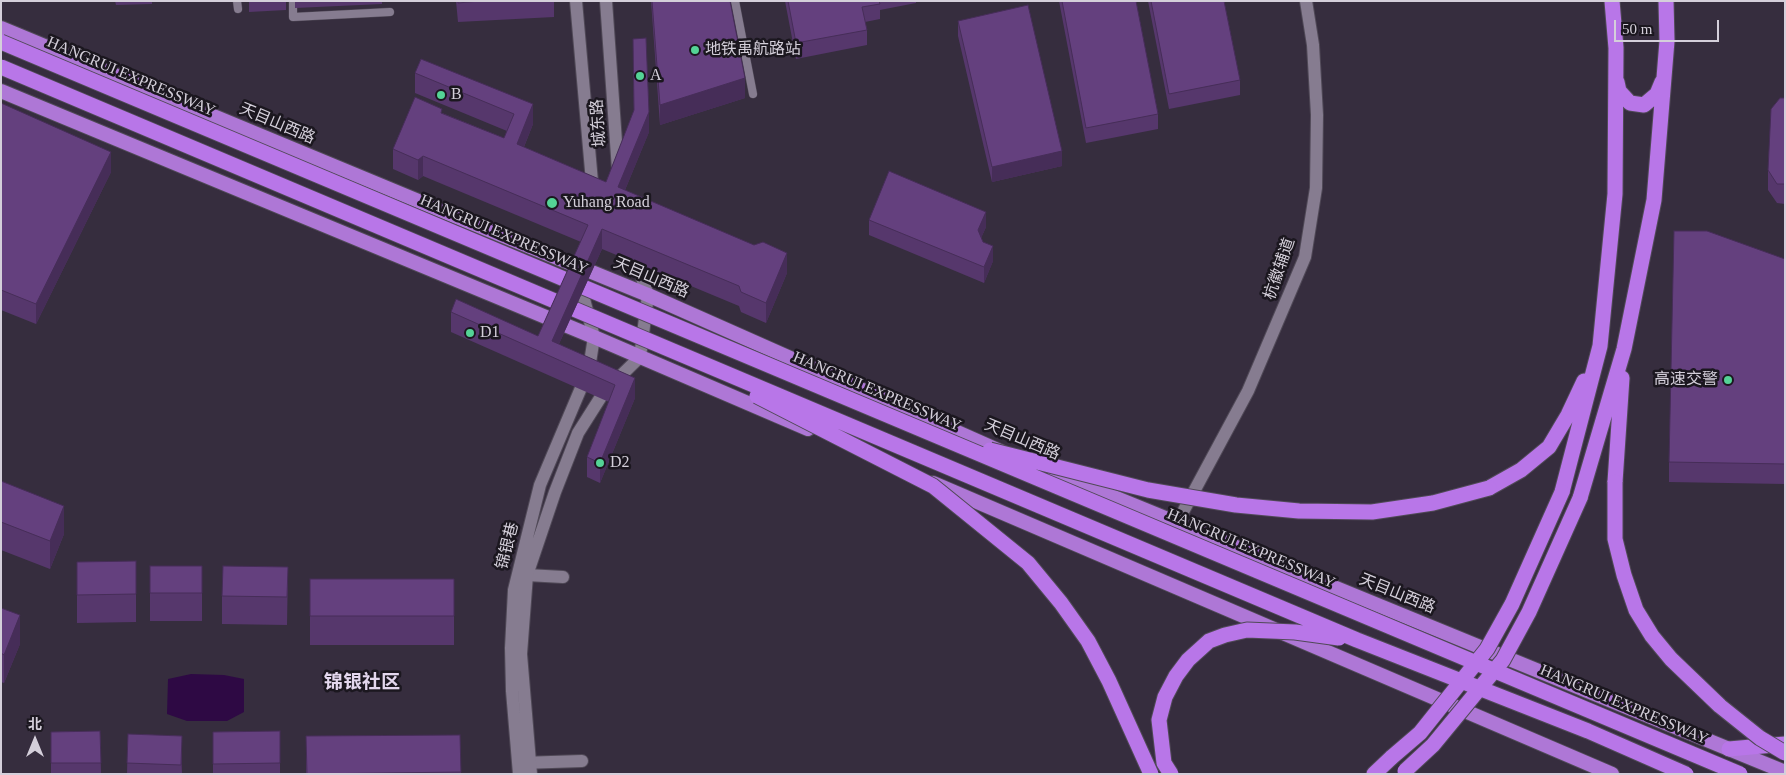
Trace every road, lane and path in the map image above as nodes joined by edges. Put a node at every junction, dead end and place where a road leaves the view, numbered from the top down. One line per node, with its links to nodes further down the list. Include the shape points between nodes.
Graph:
1 (293, 1): 8 (lane, via 294,17)
2 (576, 1): 17 (main road, 城东路)
3 (606, 1): 16 (main road, 城东路)
4 (735, 1): 15 (lane)
5 (1306, 1): 27 (main road, 杭徽辅道, via 1313,45 1317,115 1316,188 1305,257 1248,391)
6 (1612, 1): 12 (highway)
7 (1666, 1): 13 (highway, via 1668,41)
8 (390, 12)
9 (1, 28): 19 (highway, 天目山西路)
10 (1, 42): 26 (highway, HANGRUI EXPRESSWAY, bridge)
11 (1, 67): 22 (highway, bridge)
12 (1616, 76): 13 (highway, via 1619,91 1630,103 1644,105 1657,94); 23 (highway, via 1615,194)
13 (1664, 78): 24 (highway, via 1654,200)
14 (1, 91): 21 (highway)
15 (753, 94)
16 (620, 187)
17 (594, 206)
18 (626, 235): 20 (main road)
19 (577, 262): 20 (highway, 天目山西路); 21 (main road)
20 (648, 294): 25 (main road); 27 (highway, 天目山西路, via 1007,454)
21 (594, 337): 25 (highway); 30 (main road, 锦银巷, via 589,369 540,485)
22 (651, 342): 31 (highway, bridge); 38 (highway, bridge, via 933,486 1028,563 1088,641)
23 (1600, 346): 26 (highway, bridge, via 1568,415 1549,447 1521,470 1489,488 1433,504 1372,512 1299,511 1236,505 1148,490); 40 (highway, bridge, via 1562,492 1512,604 1487,649 1420,733)
24 (1624, 349): 34 (highway, bridge, via 1615,482 1615,539 1636,610 1671,660 1720,706); 41 (highway, bridge, via 1580,498 1529,612 1503,660 1433,746)
25 (640, 357): 28 (main road, 锦银巷, via 604,392 578,433); 42 (highway)
26 (936, 436): 44 (highway, HANGRUI EXPRESSWAY, bridge)
27 (1176, 523): 33 (highway, 天目山西路)
28 (527, 575): 29 (main road); 30 (main road); 36 (main road, 锦银巷, via 521,654)
29 (563, 577)
30 (514, 590): 36 (main road, 锦银巷, via 512,691)
31 (1357, 640): 39 (highway, bridge, via 1247,630 1209,641 1188,660 1165,697 1159,720 1164,762); 43 (highway, bridge)
32 (1785, 744): 33 (highway)
33 (1729, 749): 37 (highway, 天目山西路)
34 (1785, 753)
35 (582, 761): 36 (main road)
36 (525, 769)
37 (1785, 772)
38 (1151, 774)
39 (1171, 774)
40 (1374, 774)
41 (1402, 774)
42 (1612, 774)
43 (1686, 774)
44 (1740, 774)

